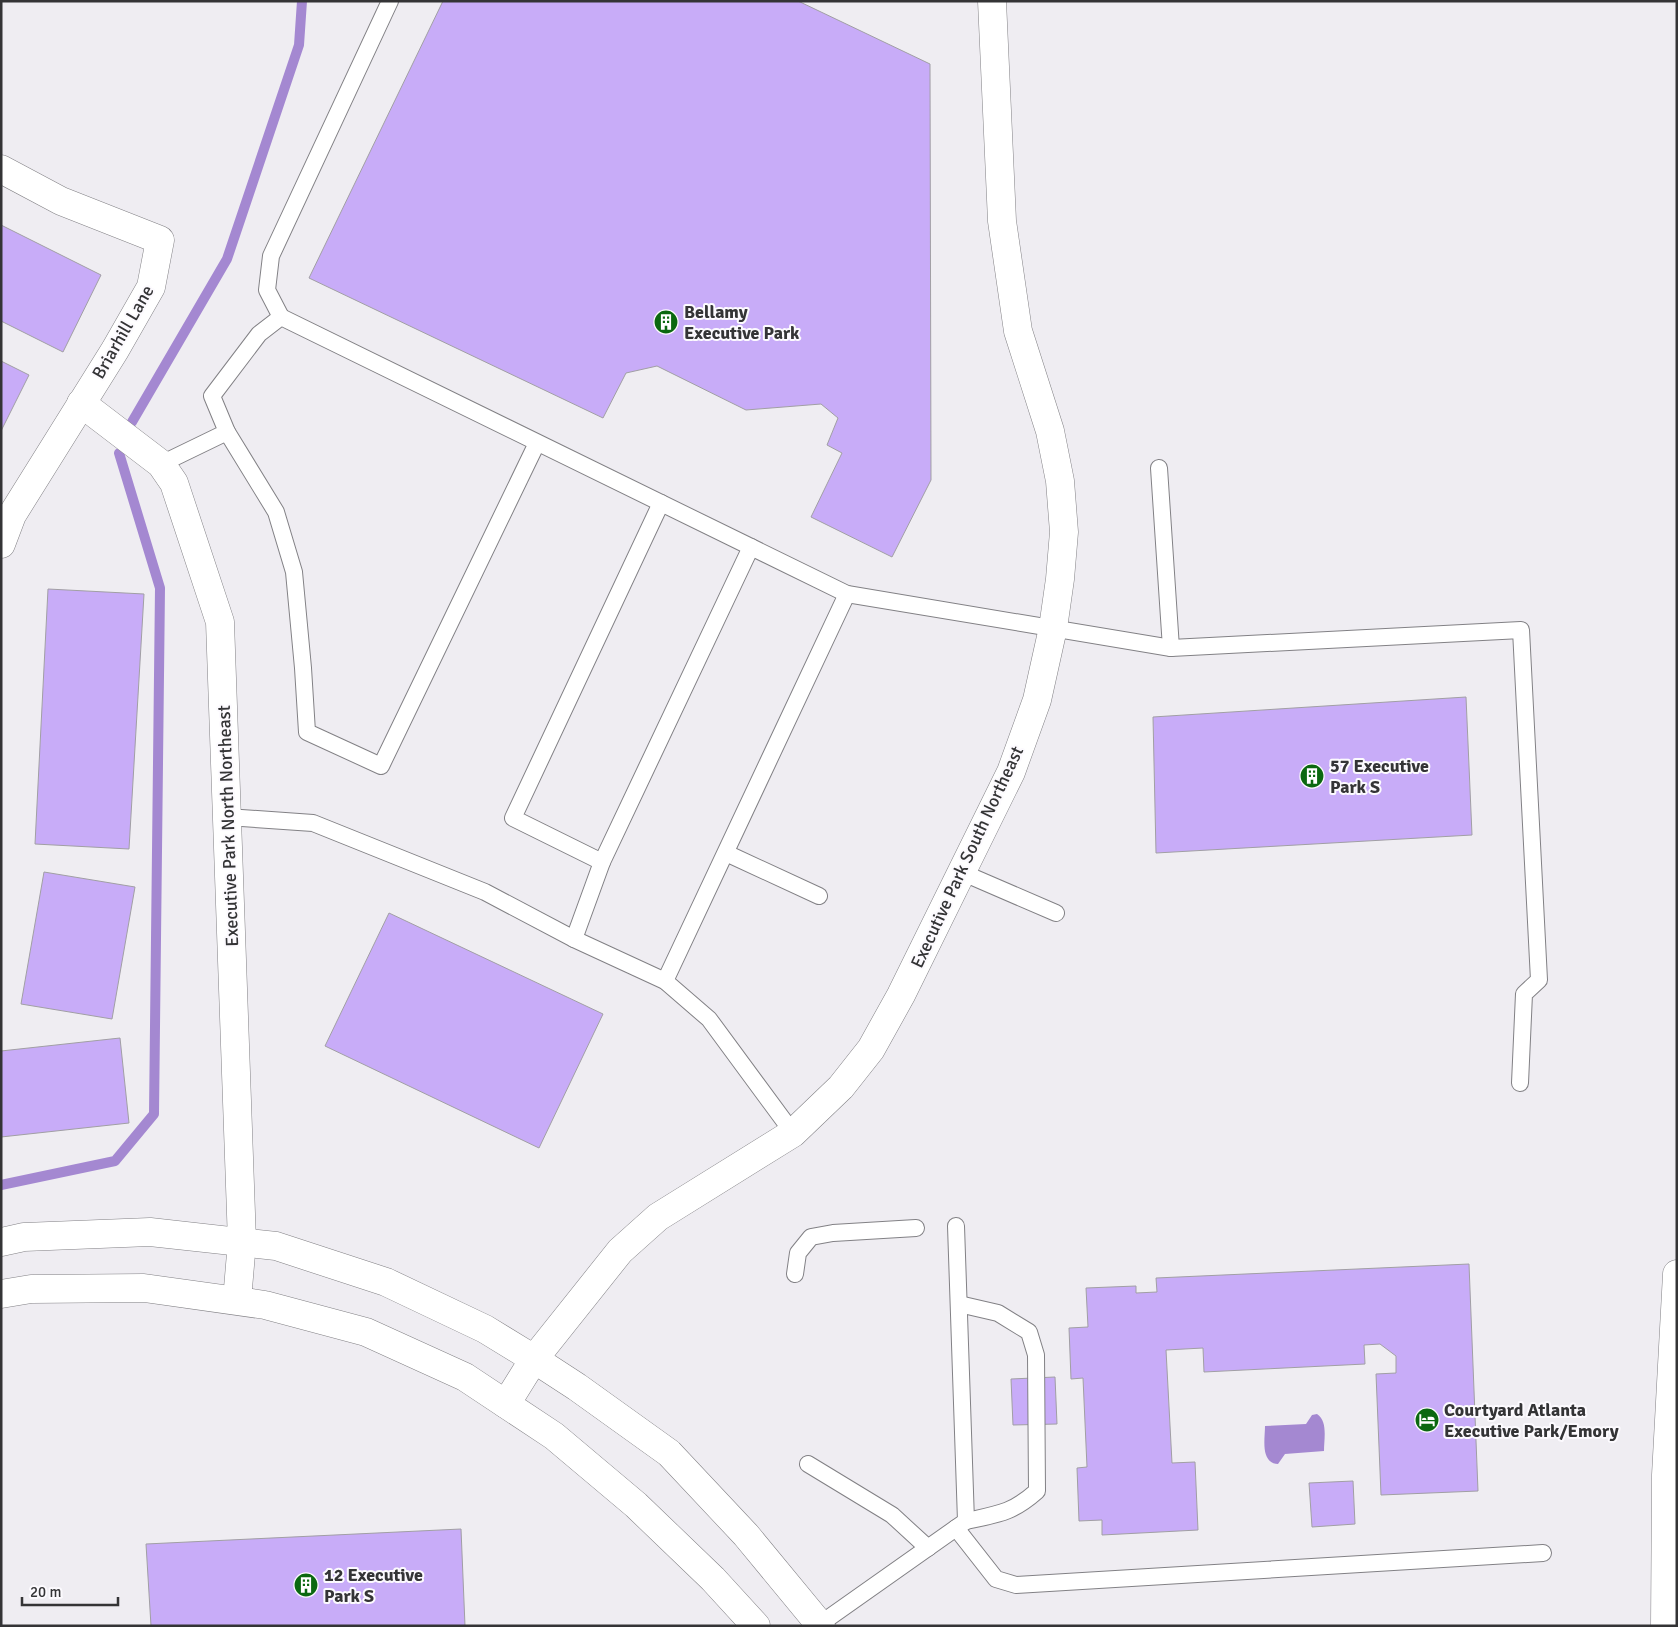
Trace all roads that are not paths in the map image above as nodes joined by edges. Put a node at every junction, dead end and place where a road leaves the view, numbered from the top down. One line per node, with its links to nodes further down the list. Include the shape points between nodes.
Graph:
1 (390, 1): 4 (lane, via 271,256 266,290)
2 (992, 1): 14 (main road, Executive Park South Northeast, via 1003,230 1018,331 1050,431 1060,481 1064,532)
3 (1, 170): 5 (main road, Briarhill Lane, via 61,201 160,240 151,287)
4 (281, 317): 6 (lane, via 260,334 212,396); 7 (lane)
5 (81, 403): 8 (main road, Executive Park North Northeast); 11 (main road, Briarhill Lane, via 12,515)
6 (227, 432): 7 (lane, via 276,512 294,572 307,732 381,766); 8 (lane)
7 (537, 443): 10 (lane)
8 (162, 464): 16 (main road, Executive Park North Northeast, via 174,483 220,622)
9 (1159, 468): 15 (lane)
10 (660, 503): 12 (lane); 18 (lane, via 513,818)
11 (1, 544)
12 (751, 547): 13 (lane); 18 (lane)
13 (847, 594): 14 (lane); 17 (lane)
14 (1052, 628): 15 (lane); 19 (main road, Executive Park South Northeast, via 1037,700 1011,772)
15 (1171, 648): 24 (lane, via 1522,630 1538,980 1524,994)
16 (227, 817): 22 (lane, via 313,823 485,892); 29 (main road, Executive Park North Northeast)
17 (726, 853): 20 (lane); 23 (lane)
18 (602, 862): 22 (lane)
19 (961, 872): 21 (lane); 25 (main road, Executive Park South Northeast, via 871,1049 841,1087)
20 (819, 896)
21 (1056, 914)
22 (574, 939): 23 (lane)
23 (665, 981): 25 (lane, via 709,1019)
24 (1520, 1083)
25 (793, 1133): 35 (main road, Executive Park South Northeast, via 658,1217 620,1251)
26 (956, 1226): 34 (lane)
27 (916, 1228): 30 (lane, via 811,1237 798,1253)
28 (1, 1242): 29 (main road, via 24,1237 150,1232)
29 (242, 1242): 33 (main road, Executive Park North Northeast); 35 (main road, via 276,1246 386,1282 485,1329)
30 (795, 1274)
31 (1677, 1274): 43 (main road, via 1666,1475)
32 (1, 1294): 33 (main road, via 32,1289 144,1288)
33 (237, 1300): 36 (main road, via 366,1332 465,1377)
34 (958, 1304): 38 (lane); 38 (lane, via 998,1313 1029,1332 1036,1355 1037,1490 1022,1504 1004,1513)
35 (534, 1359): 36 (main road, Executive Park South Northeast); 41 (main road, via 668,1453 746,1535)
36 (506, 1404): 42 (main road, via 554,1436 636,1505 713,1579)
37 (808, 1464): 39 (lane, via 892,1515)
38 (961, 1525): 39 (lane); 40 (lane, via 996,1579 1016,1585)
39 (928, 1548): 41 (lane)
40 (1543, 1553)
41 (821, 1625)
42 (756, 1626)
43 (1665, 1626)

